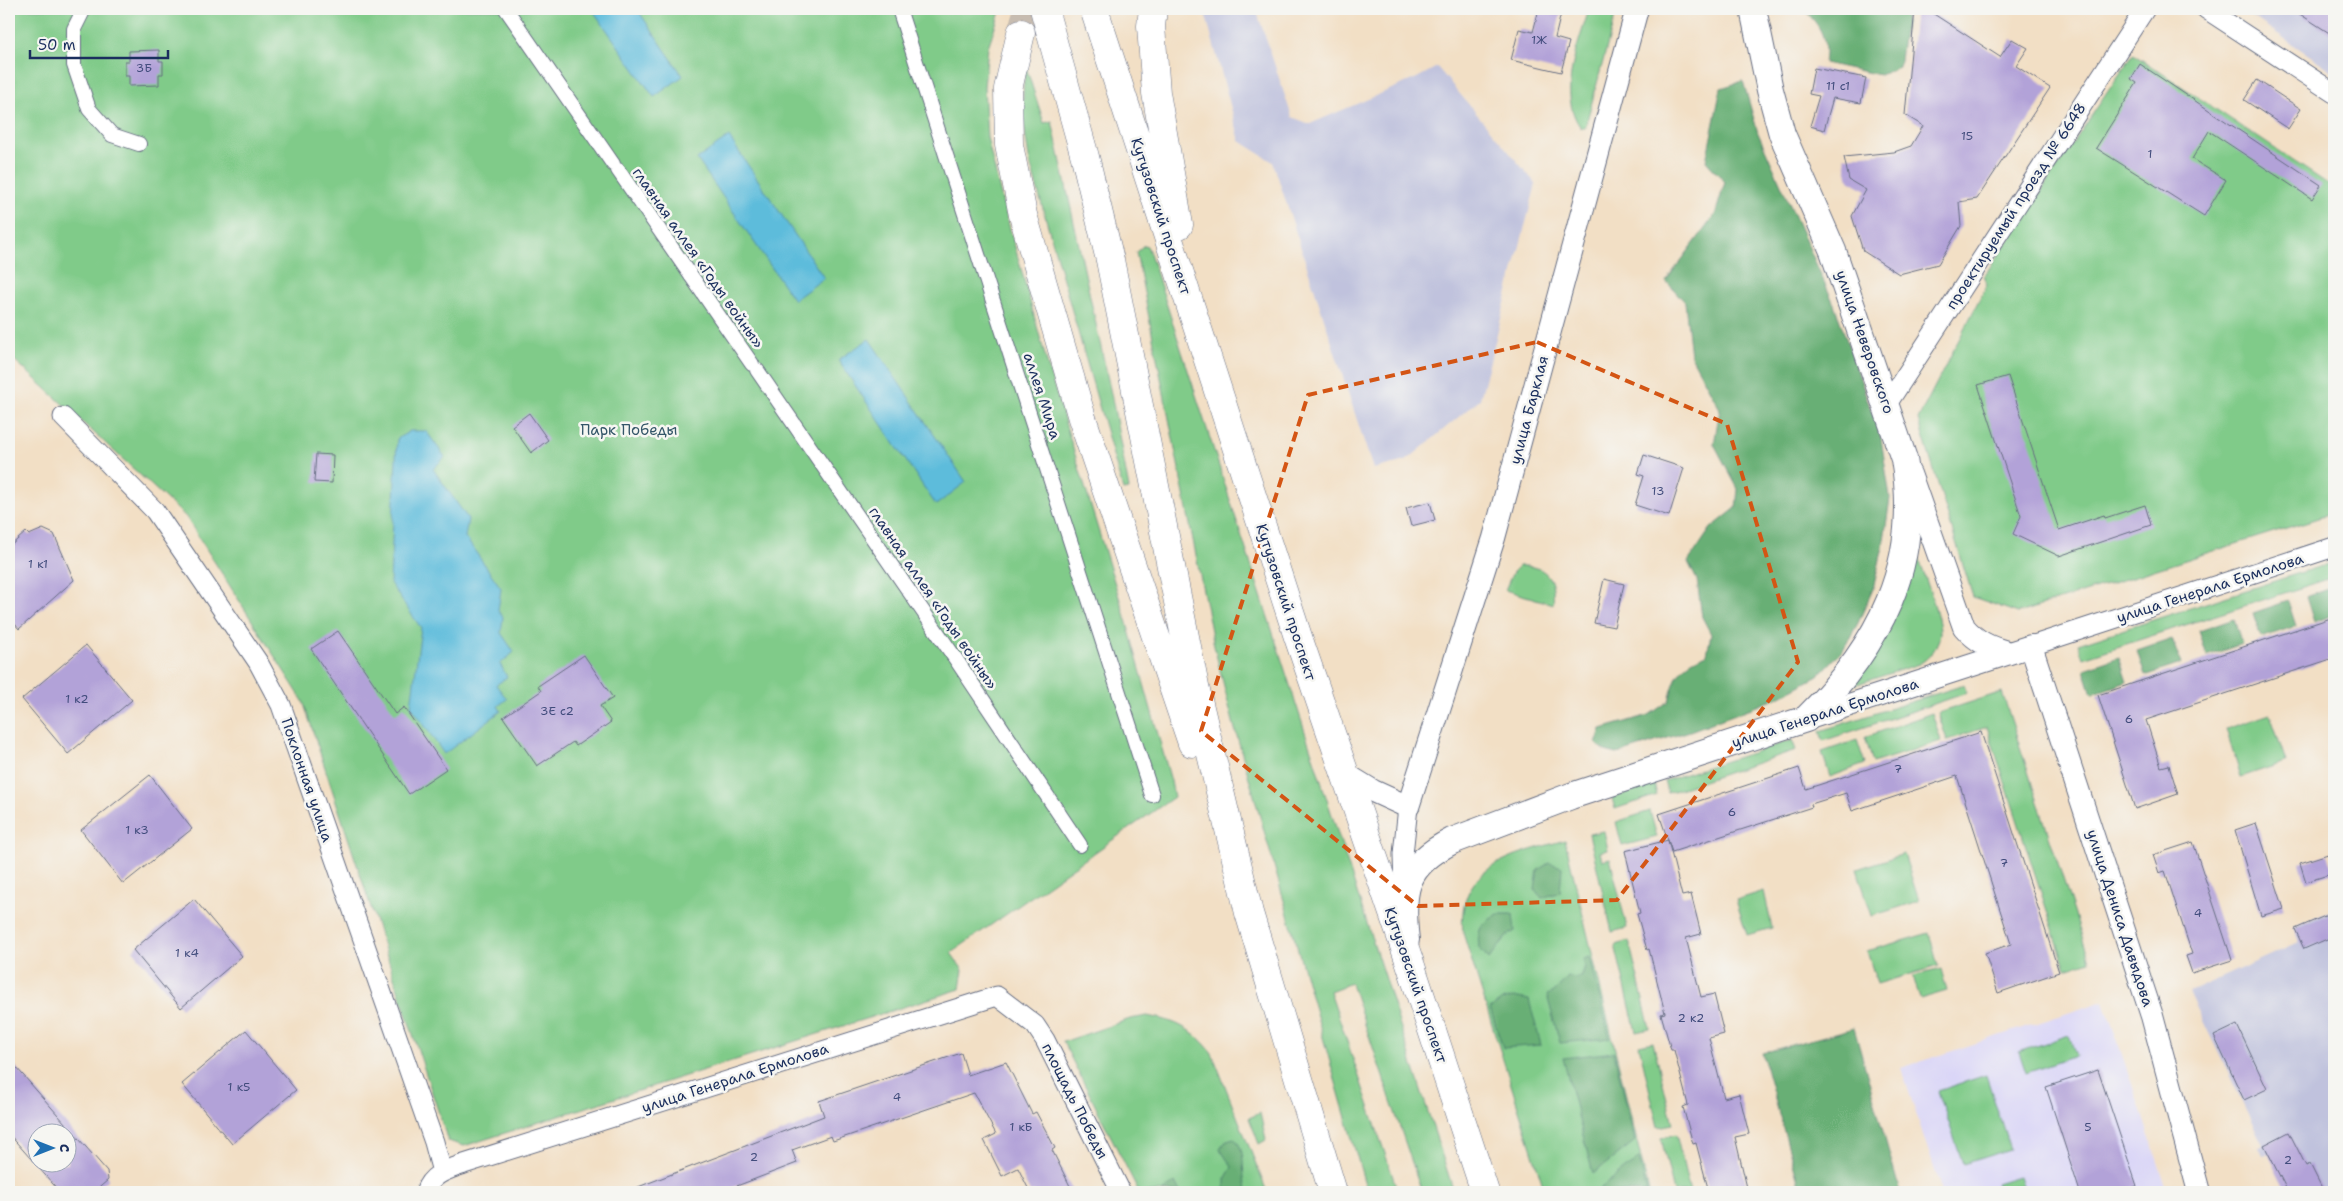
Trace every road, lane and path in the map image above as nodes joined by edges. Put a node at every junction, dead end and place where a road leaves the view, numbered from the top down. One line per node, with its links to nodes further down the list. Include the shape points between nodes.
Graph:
1 (84, 9): 13 (street, via 74,29 74,66 89,109 112,135)
2 (506, 9): 25 (street, главная аллея «Годы войны», via 955,658)
3 (899, 9): 23 (street, аллея Мира)
4 (1044, 9): 27 (main road, via 1110,260 1195,687)
5 (1094, 9): 14 (main road, Кутузовский проспект)
6 (1153, 9): 14 (main road, via 1151,26 1156,93 1178,220)
7 (2145, 9): 15 (street, проектируемый проезд № 6648)
8 (2206, 9): 12 (street)
9 (1752, 11): 15 (main road, улица Неверовского, via 1782,134 1834,251)
10 (1640, 12): 24 (street, улица Барклая, via 1494,538)
11 (1020, 33): 27 (main road, via 1008,89 1009,145 1023,215 1082,418)
12 (2334, 93)
13 (139, 144)
14 (1210, 365): 22 (main road, Кутузовский проспект)
15 (1887, 404): 17 (main road, улица Неверовского)
16 (63, 417): 30 (street, Поклонная улица, via 155,511 258,662 281,705)
17 (1904, 459): 20 (street, улица Неверовского, via 1964,627 1986,646); 21 (main road, via 1909,485 1908,534 1902,570 1893,594 1870,642)
18 (2334, 547): 19 (street, улица Генерала Ермолова)
19 (2031, 646): 20 (street, улица Генерала Ермолова); 35 (street, улица Дениса Давыдова, via 2152,1016)
20 (2007, 652): 21 (street, улица Генерала Ермолова)
21 (1806, 719): 26 (main road, улица Генерала Ермолова, via 1580,793 1452,841 1421,860 1413,871)
22 (1342, 772): 24 (street, via 1372,792); 28 (main road, Кутузовский проспект)
23 (1152, 795)
24 (1408, 807): 26 (street, via 1403,854)
25 (1080, 845)
26 (1404, 901): 28 (main road, улица Генерала Ермолова)
27 (1249, 912): 33 (main road)
28 (1409, 960): 34 (main road, Кутузовский проспект)
29 (1024, 1014): 30 (street, улица Генерала Ермолова, via 997,996); 32 (street, площадь Победы, via 1045,1040)
30 (442, 1172): 31 (street, via 428,1183)
31 (425, 1192)
32 (1121, 1192)
33 (1333, 1192)
34 (1485, 1192)
35 (2199, 1192)

